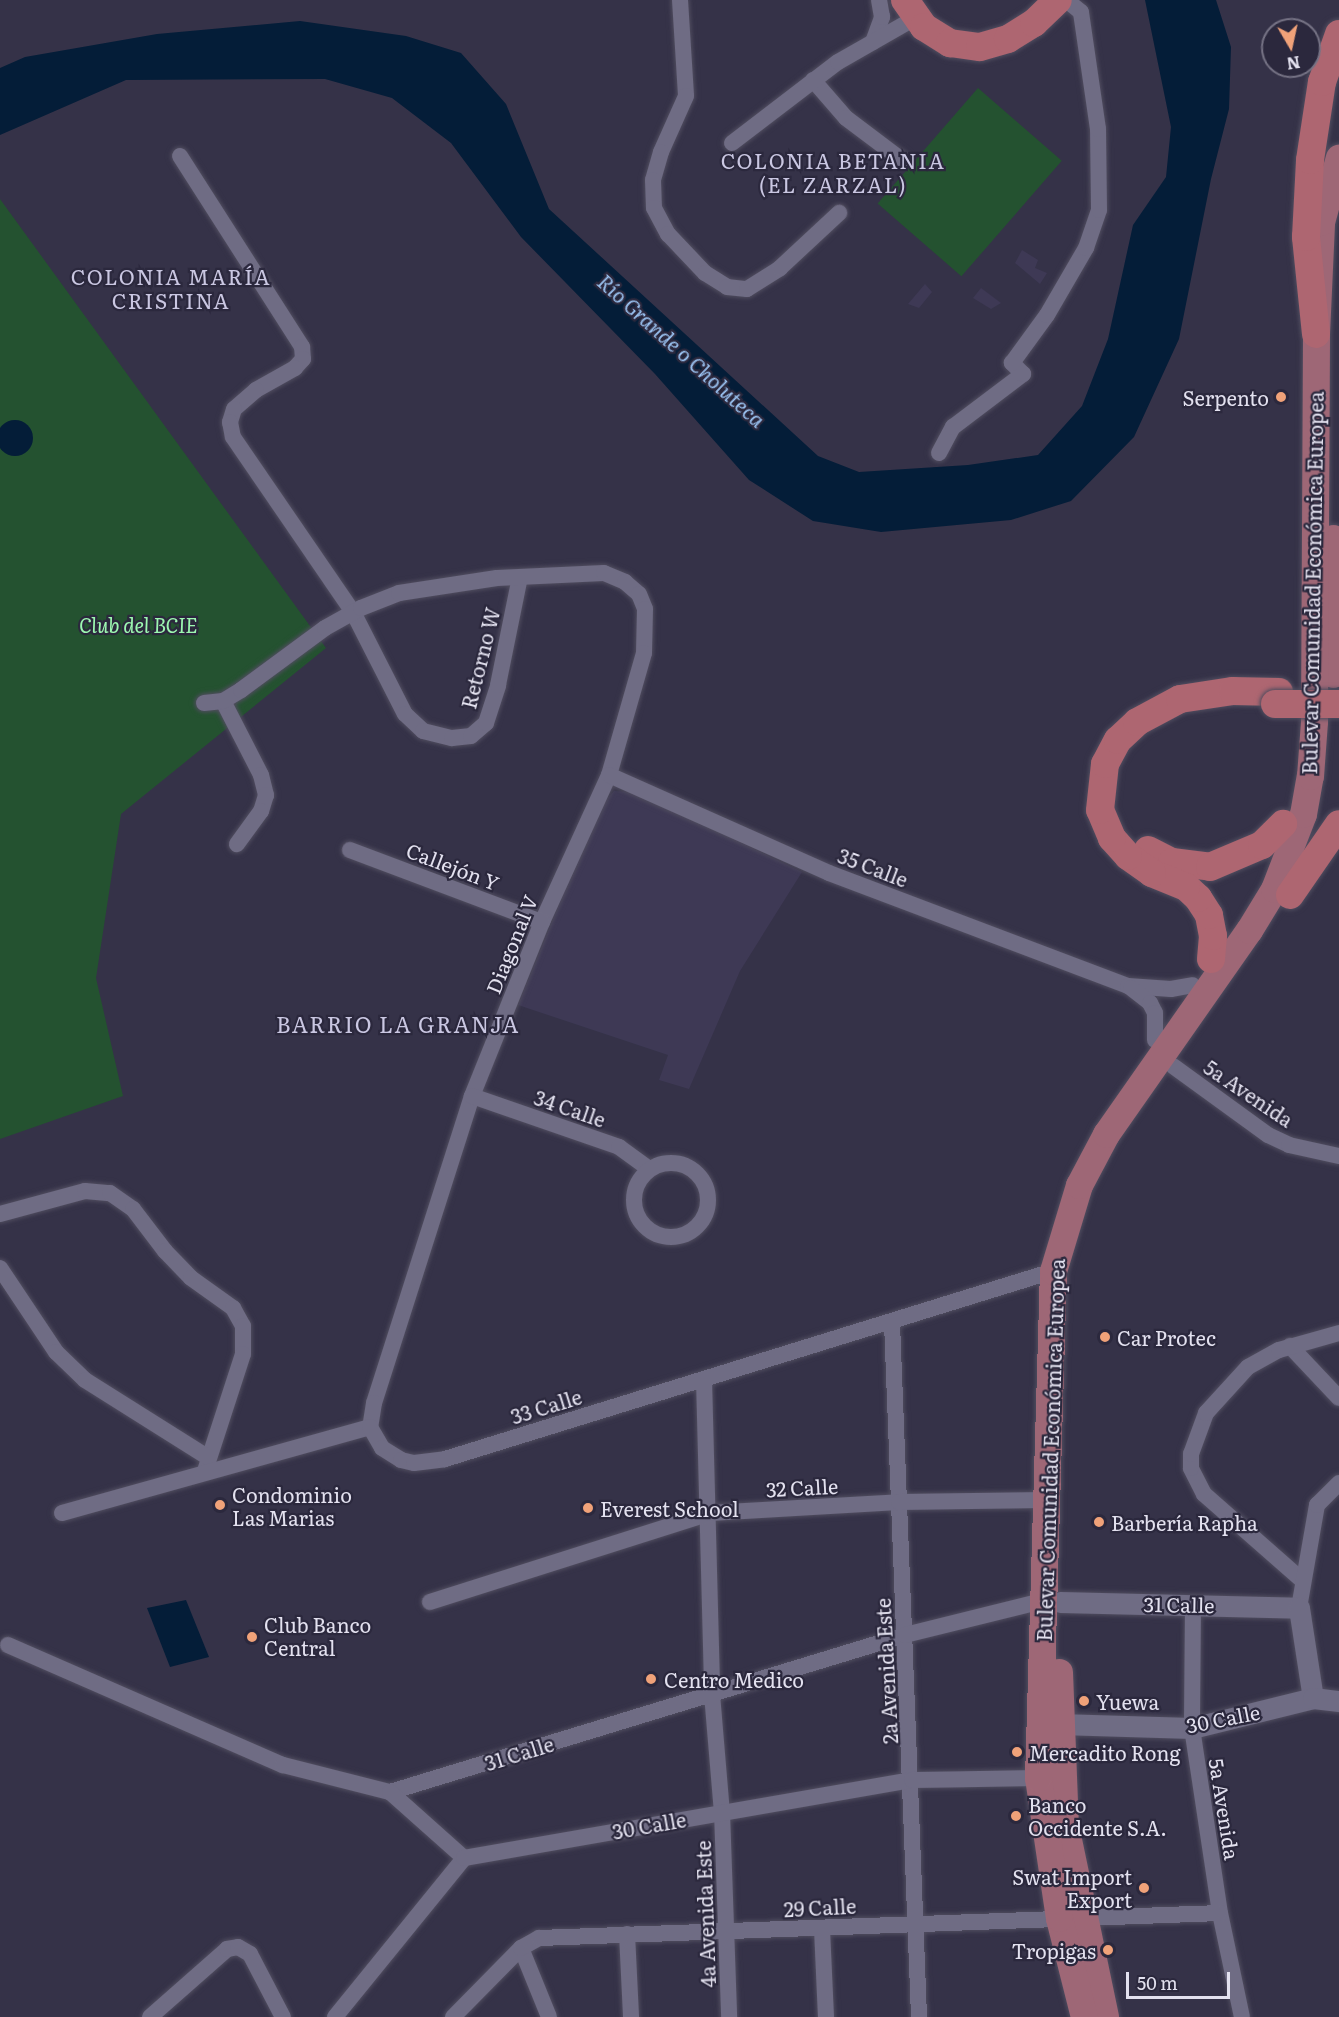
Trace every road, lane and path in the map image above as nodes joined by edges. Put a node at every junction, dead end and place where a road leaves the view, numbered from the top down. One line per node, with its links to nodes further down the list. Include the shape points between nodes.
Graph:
1 (680, 0): 13 (street, via 686,96 653,180 654,208 668,234 705,273 727,287 747,289 780,268)
2 (879, 0): 7 (street, via 882,17)
3 (1058, 0): 5 (highway, via 1034,23 1008,39 980,47 950,43)
4 (1066, 0): 16 (street, via 1082,12 1098,129 1099,210 1086,248 1047,315 1012,363 1023,374 953,427)
5 (910, 9): 7 (street)
6 (1339, 34): 15 (highway, via 1322,82 1310,160 1306,237)
7 (873, 42): 8 (street)
8 (813, 80): 9 (street); 12 (street, via 846,118)
9 (732, 143)
10 (180, 156): 18 (street, Retorno W, via 302,348 303,359 294,368 256,390 234,409 230,422 233,437)
11 (1339, 157): 15 (main road, Bulevar Comunidad Económica Europea, via 1321,222)
12 (902, 160)
13 (839, 213)
14 (1338, 227): 22 (main road, Bulevar Comunidad Económica Europea)
15 (1316, 334): 22 (main road, Bulevar Comunidad Económica Europea)
16 (939, 453)
17 (520, 577): 18 (street, Diagonal V, via 399,593); 18 (street, Retorno W, via 498,685 486,723 471,736 452,738 423,731 405,714); 23 (street, Diagonal V, via 603,573 625,582 639,594 645,609 644,653)
18 (353, 612): 20 (street, Diagonal V)
19 (1277, 698): 22 (highway, bridge); 28 (highway, via 1193,708 1162,721 1118,768 1113,790 1120,818 1140,846 1172,862); 30 (highway, via 1233,691 1180,699 1137,722 1118,741 1105,764 1100,810 1112,838 1128,856 1152,873 1186,887)
20 (223, 700): 21 (street); 26 (street, via 261,775 266,795 261,811)
21 (204, 703)
22 (1333, 705): 24 (main road); 29 (main road, Bulevar Comunidad Económica Europea, via 1320,818); 37 (main road, Bulevar Comunidad Económica Europea, via 1303,814 1274,889)
23 (609, 775): 31 (street, Diagonal V); 34 (street, 35 Calle, via 829,873)
24 (1282, 824): 28 (highway, via 1262,845); 32 (main road, via 1257,886)
25 (1339, 824): 29 (highway)
26 (237, 844)
27 (350, 850): 31 (street, Callejón Y)
28 (1210, 867): 30 (highway, via 1210,878)
29 (1290, 895): 36 (main road, Bulevar Comunidad Económica Europea)
30 (1198, 898): 32 (highway, via 1209,915 1213,936)
31 (542, 922): 38 (street, Diagonal V)
32 (1211, 959): 33 (main road)
33 (1193, 985): 34 (street, 35 Calle, via 1150,989); 35 (main road)
34 (1128, 986): 35 (street, 35 Calle, via 1150,1004 1157,1024)
35 (1155, 1040): 37 (main road)
36 (1173, 1066): 39 (street, 5a Avenida, via 1268,1135 1289,1145); 57 (main road, Bulevar Comunidad Económica Europea, via 1116,1148 1094,1190 1080,1229 1072,1268)
37 (1144, 1080): 43 (main road, Bulevar Comunidad Económica Europea, via 1106,1134 1079,1185)
38 (472, 1096): 40 (street, 34 Calle, via 619,1147); 49 (street, Diagonal V, via 374,1403)
39 (1339, 1156)
40 (649, 1169): 40 (street, via 641,1177 633,1200 641,1222 660,1235 672,1237 694,1229 708,1207 708,1194 700,1177 686,1165 674,1162)
41 (0, 1214): 50 (street, via 85,1191 110,1193 133,1209 191,1278 233,1308 243,1326 243,1354)
42 (0, 1268): 50 (street, via 56,1352 85,1380)
43 (1053, 1271): 44 (street, 33 Calle); 52 (main road, Bulevar Comunidad Económica Europea)
44 (892, 1323): 47 (street, 33 Calle); 53 (street, 2a Avenida Este)
45 (1339, 1333): 46 (street)
46 (1290, 1346): 48 (street); 56 (street, via 1248,1366 1206,1413 1193,1442 1191,1468 1204,1494)
47 (704, 1379): 49 (street, 33 Calle, via 430,1463 414,1463 391,1455); 55 (street, 4a Avenida Este)
48 (1339, 1398)
49 (370, 1427): 50 (street)
50 (207, 1465): 54 (street)
51 (1339, 1483): 56 (street, via 1317,1505)
52 (1046, 1500): 53 (street, 32 Calle); 57 (main road, Bulevar Comunidad Económica Europea)
53 (899, 1502): 55 (street, 32 Calle); 61 (street, 2a Avenida Este)
54 (62, 1513)
55 (710, 1513): 58 (street, 32 Calle); 63 (street, 4a Avenida Este)
56 (1303, 1581): 60 (street)
57 (1051, 1601): 59 (street, 31 Calle); 61 (street, 31 Calle); 66 (main road, Bulevar Comunidad Económica Europea); 68 (main road, Bulevar Comunidad Económica Europea)
58 (430, 1602)
59 (1193, 1605): 60 (street, 31 Calle); 67 (street, 5a Avenida)
60 (1299, 1608): 64 (street)
61 (905, 1635): 63 (street, 31 Calle); 69 (street, 2a Avenida Este)
62 (8, 1645): 70 (street, via 283,1765)
63 (712, 1694): 70 (street, 31 Calle); 71 (street, 4a Avenida Este)
64 (1313, 1698): 65 (street); 67 (street, 30 Calle)
65 (1339, 1701)
66 (1059, 1724): 67 (street, 30 Calle); 74 (main road, Bulevar Comunidad Económica Europea)
67 (1192, 1728): 73 (street, 5a Avenida)
68 (1038, 1778): 69 (street, 30 Calle); 74 (main road, Bulevar Comunidad Económica Europea)
69 (912, 1780): 71 (street, 30 Calle); 75 (street, 2a Avenida Este)
70 (390, 1792): 72 (street)
71 (722, 1812): 72 (street, 30 Calle); 77 (street, 4a Avenida Este)
72 (465, 1858): 82 (street)
73 (1220, 1913): 74 (street, 29 Calle); 91 (street, 5a Avenida)
74 (1070, 1917): 75 (street, 29 Calle); 89 (main road, Bulevar Comunidad Económica Europea); 90 (main road, Bulevar Comunidad Económica Europea)
75 (917, 1923): 76 (street, 29 Calle); 88 (street, 2a Avenida Este)
76 (822, 1929): 77 (street, 29 Calle); 87 (street)
77 (727, 1932): 78 (street, 29 Calle); 86 (street, 4a Avenida Este)
78 (627, 1934): 79 (street, 29 Calle, via 538,1938); 85 (street)
79 (521, 1948): 83 (street, 29 Calle); 84 (street)
80 (150, 2017): 81 (street, via 227,1949 238,1947 250,1954)
81 (283, 2017)
82 (335, 2017)
83 (453, 2017)
84 (549, 2017)
85 (631, 2017)
86 (729, 2017)
87 (826, 2017)
88 (919, 2017)
89 (1084, 2017)
90 (1105, 2017)
91 (1242, 2017)

